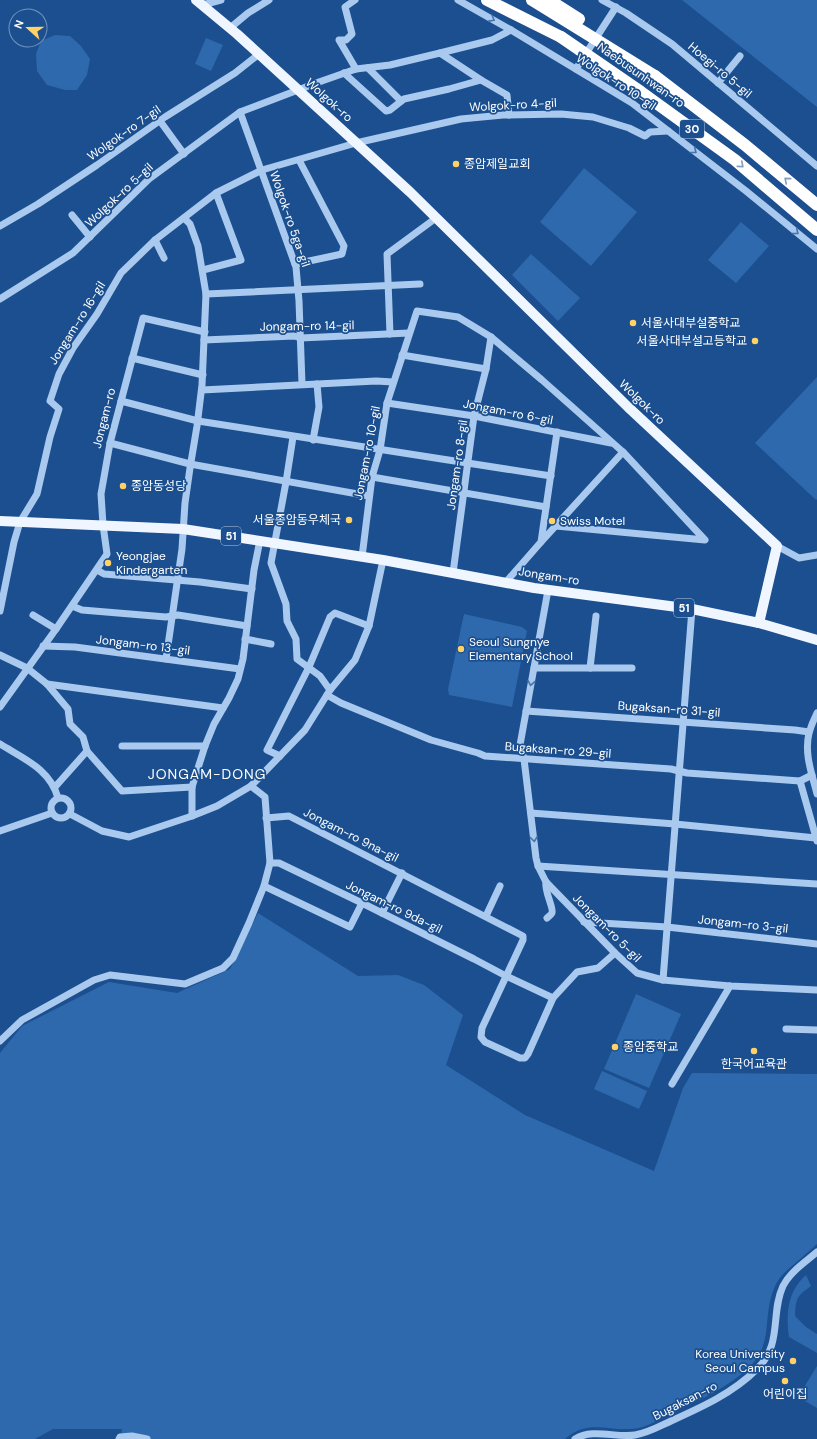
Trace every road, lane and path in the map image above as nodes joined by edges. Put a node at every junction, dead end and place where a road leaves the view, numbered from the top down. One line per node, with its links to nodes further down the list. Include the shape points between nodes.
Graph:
1 (220, 0): 10 (street, Wolgok-ro)
2 (269, 0): 12 (street)
3 (355, 0): 19 (street, via 345,7 352,34 346,40 339,40)
4 (458, 0): 13 (street, Wolgok-ro 10-gil, one-way to 13)
5 (487, 0): 14 (highway)
6 (496, 0): 14 (highway, Naebusunhwan-ro / 30)
7 (532, 0): 22 (highway, Naebusunhwan-ro / 30, bridge)
8 (549, 0): 22 (highway, bridge, via 634,55)
9 (602, 0): 11 (street, Hoegi-ro 5-gil)
10 (199, 3): 12 (main road, Wolgok-ro)
11 (616, 8): 20 (street, bridge); 24 (street, Hoegi-ro 5-gil, via 672,44)
12 (230, 28): 16 (main road, Wolgok-ro)
13 (511, 30): 15 (street, via 492,40); 20 (street, Wolgok-ro 10-gil)
14 (561, 37): 42 (highway, Naebusunhwan-ro / 30, one-way to 42, bridge, via 735,160)
15 (440, 53): 18 (street, Wolgok-ro 5-gil, via 390,66); 23 (street)
16 (259, 54): 25 (main road, Wolgok-ro); 29 (street, Wolgok-ro 7-gil, via 235,73)
17 (740, 56): 24 (street)
18 (368, 68): 19 (street, Wolgok-ro 5-gil); 26 (street)
19 (356, 69): 21 (street, Wolgok-ro 5-gil)
20 (576, 69): 30 (street, Wolgok-ro 10-gil, via 632,103)
21 (344, 73): 25 (street, Wolgok-ro 5-gil); 26 (street, via 386,111)
22 (655, 76): 37 (highway, Naebusunhwan-ro / 30, one-way to 22, via 745,145)
23 (481, 80): 26 (street); 28 (street, via 508,95)
24 (718, 82): 34 (street, Hoegi-ro 5-gil)
25 (299, 90): 27 (street, Wolgok-ro 5-gil); 31 (main road, Wolgok-ro)
26 (402, 101)
27 (240, 112): 32 (street, Wolgok-ro 5-gil); 35 (street, Wolgok-ro 5ga-gil)
28 (509, 115): 30 (street, Wolgok-ro 4-gil, via 561,114 593,117 629,128 645,136 650,132); 31 (street, Wolgok-ro 4-gil, via 461,119)
29 (160, 121): 32 (street); 41 (street, Wolgok-ro 7-gil, via 58,191)
30 (668, 131): 45 (street, Wolgok-ro 10-gil, one-way to 45)
31 (356, 142): 33 (street, Jongam-ro 16-gil); 40 (main road, Wolgok-ro)
32 (184, 154): 43 (street, Wolgok-ro 5-gil, via 149,179)
33 (299, 160): 35 (street, Jongam-ro 16-gil); 47 (street, via 344,246 342,254)
34 (817, 166)
35 (262, 170): 36 (street, Jongam-ro 16-gil); 47 (street, Wolgok-ro 5ga-gil)
36 (216, 193): 39 (street, Jongam-ro 16-gil); 48 (street, via 241,260)
37 (817, 205)
38 (72, 215): 43 (street)
39 (184, 218): 44 (street, Jongam-ro 16-gil); 48 (street, via 190,224)
40 (436, 218): 50 (street, via 387,254); 95 (main road, Wolgok-ro, via 628,407)
41 (0, 226)
42 (817, 230)
43 (90, 237): 53 (street, Wolgok-ro 5-gil, via 73,253)
44 (155, 240): 46 (street); 88 (street, Jongam-ro 16-gil, via 121,273 97,314 72,348 59,374 50,401 59,409 37,494)
45 (817, 249)
46 (164, 258)
47 (296, 264): 51 (street, Wolgok-ro 5ga-gil)
48 (203, 270): 52 (street)
49 (420, 284): 50 (street)
50 (388, 286): 51 (street); 56 (street)
51 (298, 291): 52 (street); 58 (street, Wolgok-ro 5ga-gil)
52 (206, 294): 54 (street)
53 (0, 299)
54 (205, 332): 59 (street); 61 (street, Jongam-ro, via 143,318)
55 (409, 333): 56 (street, Jongam-ro 14-gil); 57 (street, Jongam-ro 10-gil, via 417,311 458,317); 60 (street, Jongam-ro 10-gil)
56 (390, 334): 58 (street, Jongam-ro 14-gil)
57 (490, 337): 62 (street, Jongam-ro 8-gil); 76 (street)
58 (301, 338): 59 (street, Jongam-ro 14-gil, via 294,336); 65 (street, Wolgok-ro 5ga-gil)
59 (204, 340): 63 (street)
60 (402, 355): 62 (street); 64 (street, Jongam-ro 10-gil)
61 (132, 358): 63 (street); 68 (street, Jongam-ro)
62 (486, 369): 70 (street, Jongam-ro 8-gil)
63 (203, 375): 67 (street)
64 (393, 382): 66 (street); 69 (street, Jongam-ro 10-gil)
65 (302, 384): 66 (street); 67 (street)
66 (317, 384): 74 (street, via 319,407)
67 (202, 390): 71 (street)
68 (121, 401): 71 (street); 75 (street, Jongam-ro)
69 (387, 403): 70 (street, Jongam-ro 6-gil); 77 (street, Jongam-ro 10-gil)
70 (474, 416): 72 (street, Jongam-ro 6-gil); 79 (street, Jongam-ro 8-gil)
71 (198, 421): 73 (street); 80 (street)
72 (557, 432): 76 (street); 81 (street, Jongam-ro 6-gil)
73 (293, 436): 74 (street); 83 (street)
74 (313, 440): 77 (street)
75 (110, 443): 80 (street); 89 (street, Jongam-ro, via 101,494)
76 (612, 443): 78 (street)
77 (380, 450): 79 (street); 82 (street, Jongam-ro 10-gil)
78 (623, 452): 90 (street); 90 (street, via 704,540)
79 (468, 463): 81 (street); 84 (street, Jongam-ro 8-gil)
80 (190, 464): 83 (street); 91 (street)
81 (551, 476): 86 (street, Jongam-ro 6-gil)
82 (372, 478): 84 (street); 85 (street, Jongam-ro 10-gil)
83 (286, 482): 85 (street); 94 (street)
84 (464, 493): 86 (street); 100 (street, Jongam-ro 8-gil)
85 (369, 496): 97 (street, Jongam-ro 10-gil)
86 (546, 507): 93 (street, Jongam-ro 6-gil)
87 (0, 521): 88 (main road, Jongam-ro / 51)
88 (20, 522): 89 (main road, Jongam-ro / 51); 107 (street)
89 (103, 525): 91 (main road, Jongam-ro / 51); 99 (street, via 107,554)
90 (556, 526): 93 (street)
91 (183, 529): 92 (main road, Jongam-ro / 51); 101 (street)
92 (260, 540): 94 (main road, Jongam-ro / 51); 103 (street)
93 (541, 542): 102 (street)
94 (275, 543): 97 (main road, Jongam-ro / 51); 121 (street, via 271,563 286,604 287,620 296,638 297,659)
95 (777, 546): 96 (street, via 799,558); 111 (main road)
96 (817, 555)
97 (362, 557): 98 (main road, Jongam-ro / 51)
98 (382, 560): 100 (main road, Jongam-ro / 51); 113 (street)
99 (97, 570): 101 (street, via 104,574); 105 (street)
100 (453, 573): 102 (main road, Jongam-ro / 51)
101 (177, 580): 103 (street); 109 (street)
102 (506, 582): 104 (main road, Jongam-ro / 51)
103 (252, 589): 112 (street)
104 (548, 590): 106 (main road, Jongam-ro / 51); 123 (street, Jongam-ro 5-gil)
105 (72, 606): 109 (street, via 82,610); 114 (street)
106 (692, 609): 111 (main road, Jongam-ro / 51); 133 (street)
107 (0, 611)
108 (33, 615): 114 (street)
109 (172, 616): 112 (street); 120 (street)
110 (596, 616): 124 (street)
111 (759, 623): 116 (main road, Jongam-ro / 51)
112 (247, 626): 115 (street)
113 (369, 626): 121 (street, via 335,613 330,617); 128 (street, via 355,660)
114 (56, 629): 118 (street)
115 (245, 639): 117 (street); 126 (street)
116 (817, 640)
117 (271, 644)
118 (43, 646): 120 (street, Jongam-ro 13-gil, via 75,647); 122 (street)
119 (0, 655): 122 (street)
120 (166, 659): 126 (street, Jongam-ro 13-gil)
121 (309, 667): 128 (street, via 320,676); 139 (street, via 267,750)
122 (27, 668): 127 (street); 129 (street)
123 (534, 668): 124 (street); 131 (street, Jongam-ro 5-gil, one-way to 131)
124 (590, 668): 125 (street)
125 (632, 668)
126 (240, 669): 130 (street, via 238,679)
127 (47, 684): 130 (street); 138 (street, via 68,709 70,724 83,738)
128 (329, 693): 139 (street, via 305,730); 140 (street, Bugaksan-ro 29-gil, via 341,703 431,740 484,756)
129 (0, 707)
130 (223, 708): 137 (street)
131 (526, 711): 133 (street, Bugaksan-ro 31-gil); 140 (street, Jongam-ro 5-gil, via 520,745)
132 (817, 713): 134 (street)
133 (684, 721): 134 (street, Bugaksan-ro 31-gil); 141 (street)
134 (809, 732): 142 (street, via 807,753)
135 (0, 744): 145 (street, via 44,772)
136 (122, 746): 137 (street)
137 (205, 746): 146 (street)
138 (87, 751): 145 (street); 146 (street, via 122,791)
139 (280, 756): 144 (street)
140 (524, 759): 141 (street, Bugaksan-ro 29-gil); 150 (street, Jongam-ro 5-gil)
141 (680, 770): 143 (street, Bugaksan-ro 29-gil, via 687,773); 154 (street)
142 (812, 775): 143 (street); 147 (street)
143 (800, 781): 156 (street)
144 (251, 786): 152 (street, via 217,806); 153 (street, via 265,797)
145 (56, 787): 148 (street)
146 (192, 787): 152 (street)
147 (817, 794)
148 (58, 798): 149 (street, via 52,804); 151 (street, via 66,798 70,803)
149 (52, 813): 151 (street, via 58,818); 155 (street)
150 (531, 813): 154 (street); 158 (street, Jongam-ro 5-gil, one-way to 158)
151 (70, 814): 152 (street, via 102,831 130,837)
152 (192, 816)
153 (266, 818): 157 (street); 159 (street, Jongam-ro 9na-gil, via 290,816)
154 (675, 824): 156 (street); 160 (street)
155 (0, 831)
156 (816, 840)
157 (270, 863): 163 (street); 165 (street, Jongam-ro 9da-gil, via 280,863)
158 (538, 866): 160 (street); 161 (street, Jongam-ro 5-gil)
159 (402, 873): 166 (street, Jongam-ro 9na-gil); 167 (street, Jongam-ro 9na-gil)
160 (671, 875): 162 (street); 170 (street)
161 (546, 882): 168 (street, Jongam-ro 5-gil, via 552,910 552,914); 169 (street, Jongam-ro 5-gil)
162 (817, 884)
163 (264, 886): 165 (street, via 350,927); 180 (street, via 233,958 223,968 185,984 110,975 94,980 22,1020)
164 (500, 886): 167 (street)
165 (362, 903): 166 (street, Jongam-ro 9da-gil)
166 (382, 913): 173 (street, Jongam-ro 9da-gil)
167 (486, 916): 173 (street, Jongam-ro 9na-gil, via 524,937)
168 (547, 918)
169 (584, 922): 170 (street, Jongam-ro 3-gil); 172 (street, Jongam-ro 5-gil)
170 (667, 927): 171 (street, Jongam-ro 3-gil); 174 (street)
171 (817, 944)
172 (615, 953): 174 (street, Jongam-ro 5-gil, via 637,973); 177 (street, via 598,968 577,972)
173 (506, 976): 177 (street, Jongam-ro 9da-gil); 177 (street, via 482,1028 481,1037 485,1042 525,1058)
174 (663, 980): 175 (street, Jongam-ro 5-gil)
175 (730, 986): 176 (street, Jongam-ro 5-gil); 181 (street)
176 (817, 990)
177 (553, 998)
178 (786, 1029): 179 (street)
179 (817, 1030)
180 (0, 1041)
181 (672, 1084)
182 (817, 1252): 185 (street, Bugaksan-ro, via 792,1273 784,1284 771,1348 758,1368 742,1381 708,1404 645,1433 623,1436 594,1433)
183 (119, 1439): 184 (street, via 132,1436)
184 (147, 1439)
185 (575, 1439)

